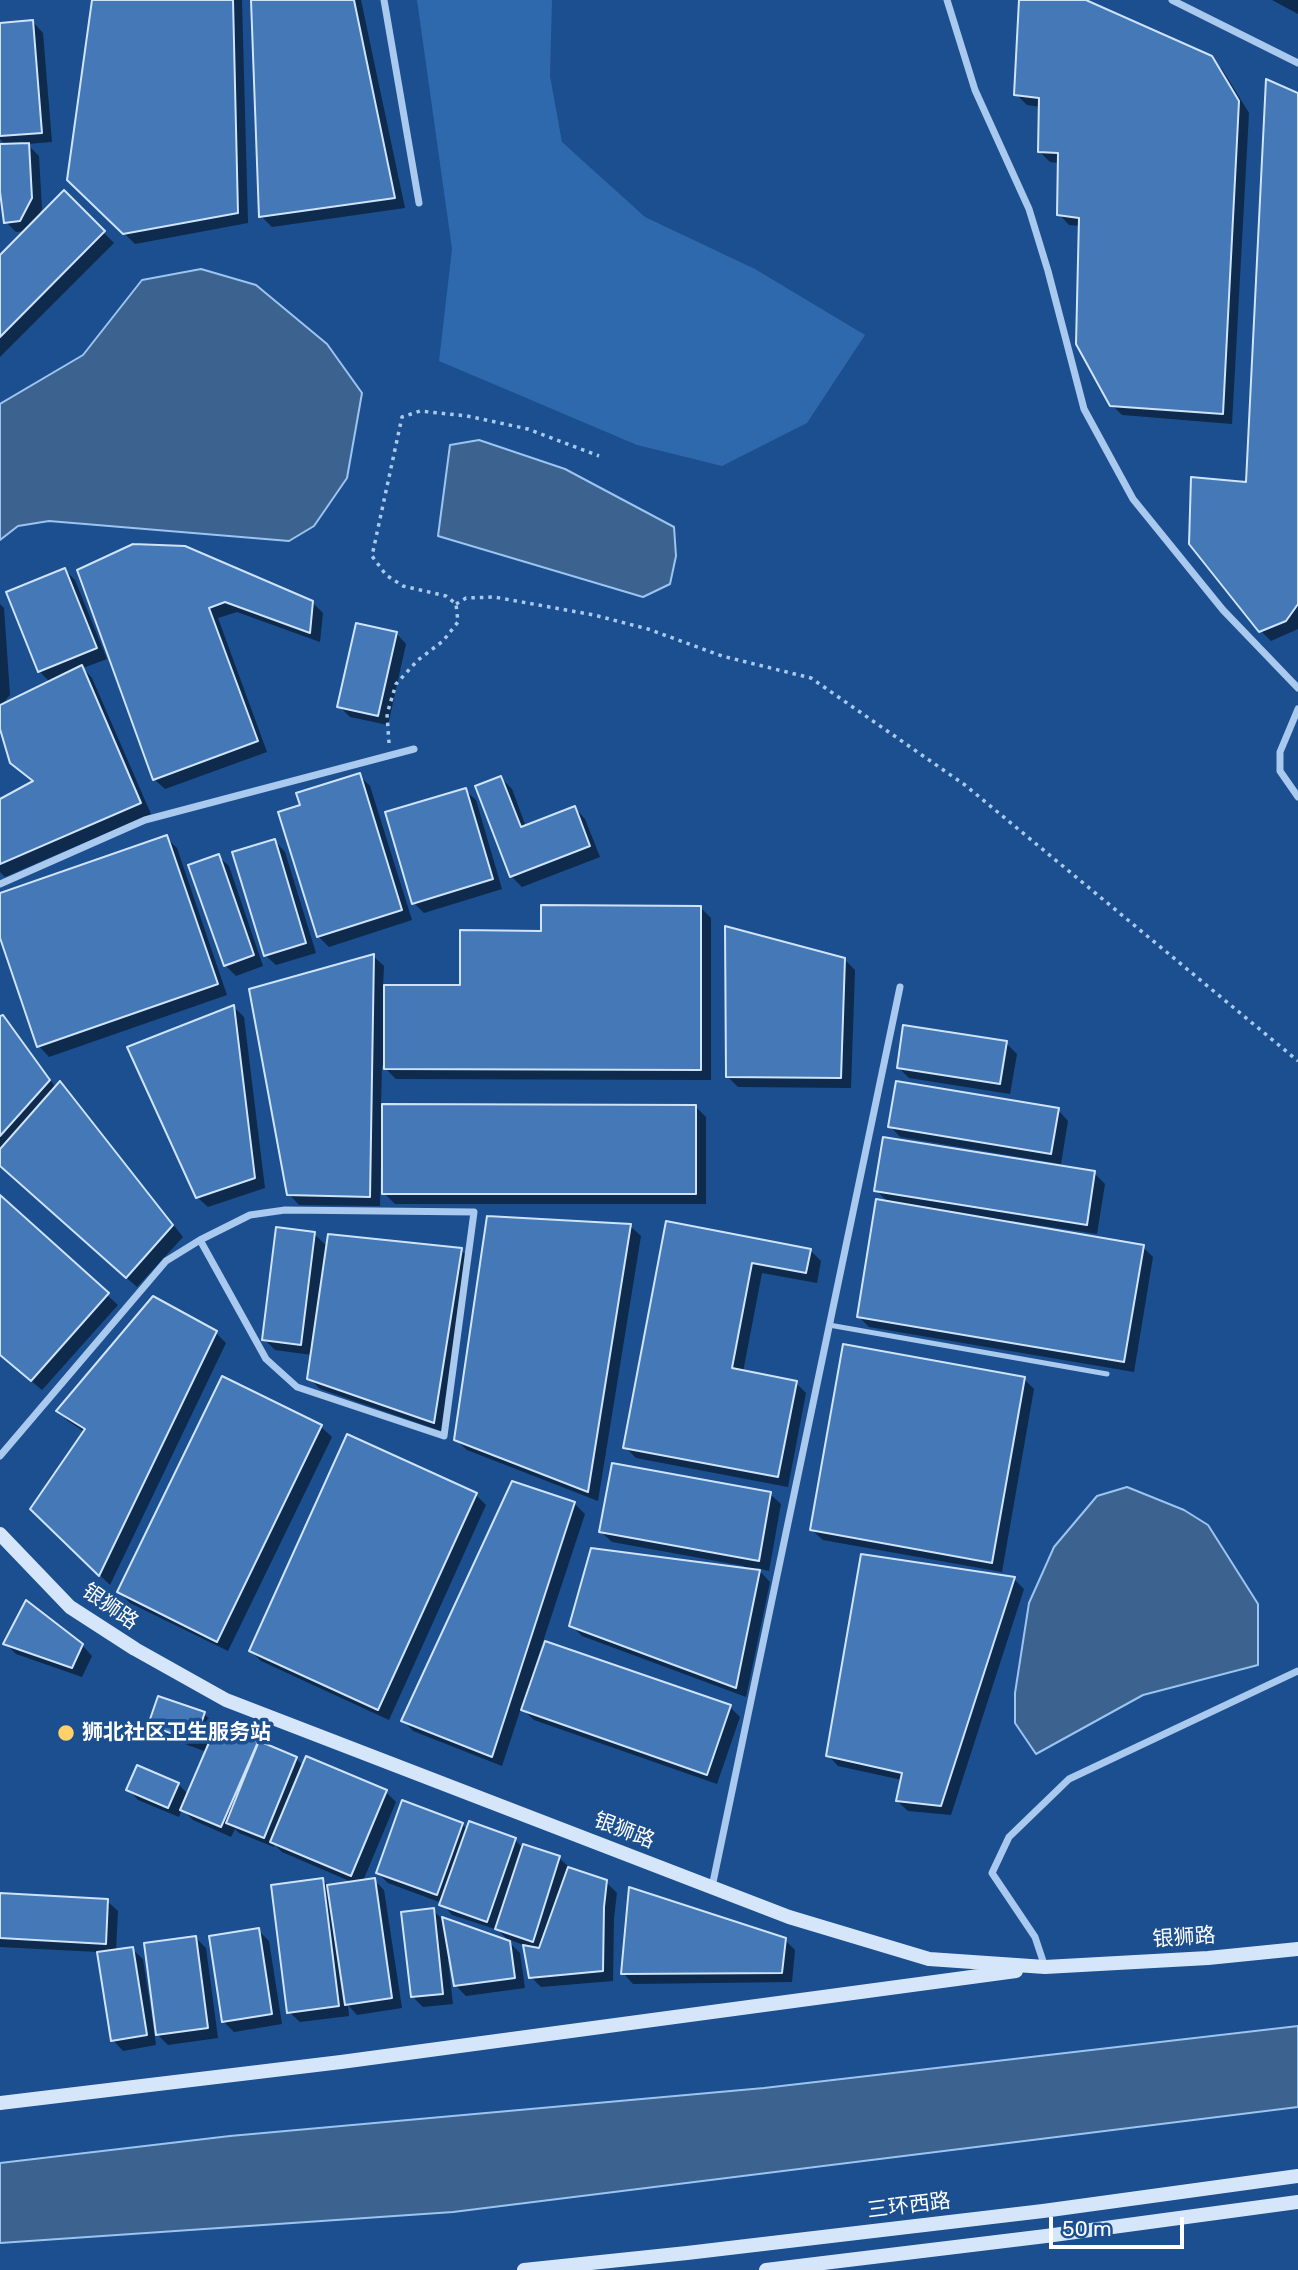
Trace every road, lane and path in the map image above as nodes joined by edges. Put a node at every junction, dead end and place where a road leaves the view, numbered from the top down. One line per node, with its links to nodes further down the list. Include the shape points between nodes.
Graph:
1 (384, 0): 5 (street)
2 (947, 0): 8 (street, via 975,90 1029,209 1084,409 1133,499 1223,610)
3 (1172, 0): 4 (street)
4 (1298, 63)
5 (419, 204)
6 (599, 456): 7 (path, via 528,429 467,416 420,411 402,417 372,556 386,575 403,586 446,596)
7 (456, 604): 11 (path, via 458,622 396,684 387,714); 15 (path, via 466,597 494,597 594,615 722,656 811,678 965,785)
8 (1298, 688)
9 (1298, 709): 12 (street, via 1280,752 1280,771)
10 (414, 749): 11 (street)
11 (390, 755): 13 (street, via 145,820)
12 (1298, 797)
13 (0, 884)
14 (900, 987): 17 (street)
15 (1298, 1060)
16 (200, 1240): 16 (street, via 250,1215 285,1210 474,1212 444,1436 297,1387 266,1359); 19 (street, via 166,1261)
17 (829, 1325): 18 (lane); 22 (street)
18 (1107, 1374)
19 (0, 1456)
20 (0, 1534): 22 (main road, 银狮路, via 70,1607 226,1700)
21 (1298, 1671): 24 (street, via 1069,1779 1009,1837 992,1873 1035,1937)
22 (712, 1887): 24 (main road, 银狮路, via 789,1917 929,1959)
23 (1298, 1949): 24 (main road, 银狮路)
24 (1045, 1967): 25 (main road)
25 (0, 2103)
26 (1298, 2176): 28 (main road, 三环西路, via 1043,2211)
27 (1298, 2202): 29 (main road)
28 (524, 2270)
29 (766, 2270)

